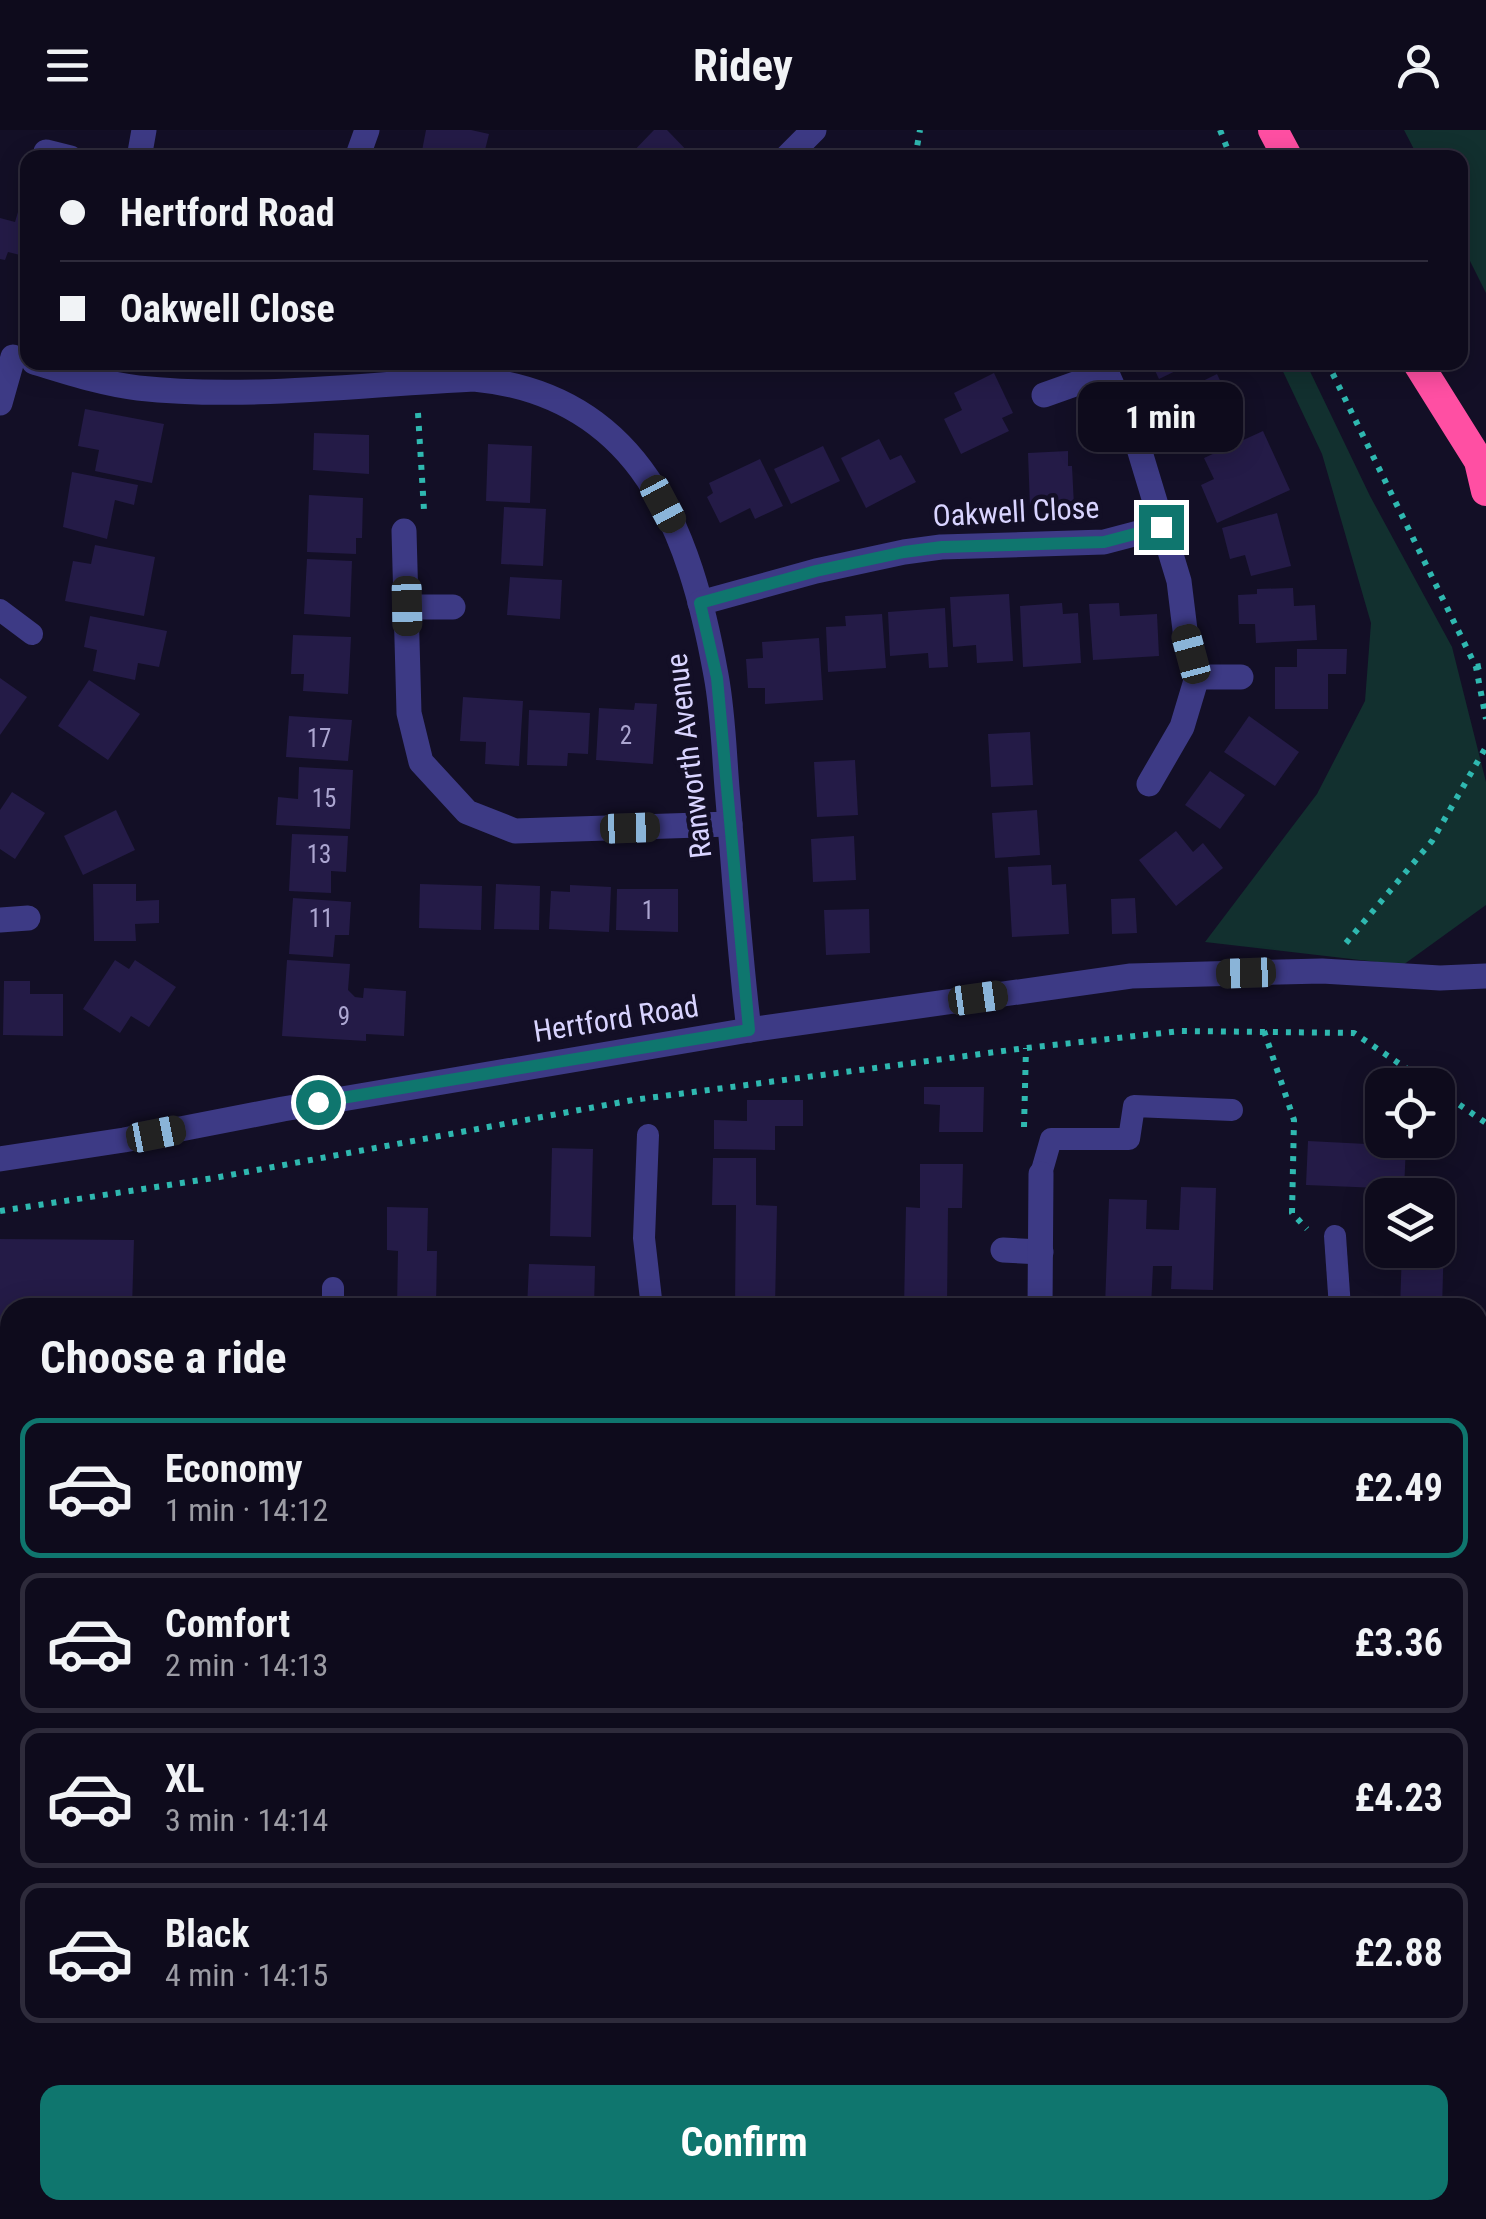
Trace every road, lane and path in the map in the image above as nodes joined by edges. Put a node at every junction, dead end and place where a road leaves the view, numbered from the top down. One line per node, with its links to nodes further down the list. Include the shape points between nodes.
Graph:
1 (814, 130): 2 (street)
2 (794, 150)
3 (19, 358): 12 (street)
4 (65, 370): 9 (street, Ranworth Avenue, via 134,388 188,391 240,391)
5 (1100, 370): 11 (street)
6 (1105, 370): 15 (street, via 1137,442)
7 (1331, 370): 23 (path)
8 (1422, 370): 13 (highway)
9 (351, 374): 10 (street, Ranworth Avenue)
10 (416, 382): 16 (path, via 425,521); 17 (street, Ranworth Avenue, via 474,379 531,389 606,432 628,451 663,504)
11 (1044, 395)
12 (0, 404)
13 (1482, 462): 14 (highway)
14 (1486, 491)
15 (1161, 527): 17 (street, Oakwell Close, via 1104,542 904,552); 24 (street)
16 (404, 531): 18 (street)
17 (700, 603): 29 (street, Ranworth Avenue, via 717,678)
18 (407, 606): 19 (street); 29 (street, via 409,712 422,762 466,812 515,831)
19 (453, 607)
20 (0, 610): 21 (lane)
21 (32, 634)
22 (1486, 665): 23 (path)
23 (1476, 667): 26 (path)
24 (1197, 678): 25 (street); 28 (street, via 1182,726)
25 (1242, 678)
26 (1486, 719)
27 (1486, 746): 32 (path, via 1432,841)
28 (1148, 784)
29 (730, 824): 35 (street, Ranworth Avenue)
30 (28, 918): 31 (street)
31 (0, 920)
32 (1322, 970): 33 (street, Hertford Road); 35 (street, Hertford Road, via 1131,976)
33 (1484, 976): 34 (street)
34 (1486, 1004)
35 (749, 1030): 42 (street, Hertford Road)
36 (1264, 1031): 37 (path, via 1354,1032); 44 (path, via 1107,1038 633,1100); 45 (path, via 1294,1120 1292,1213 1312,1234)
37 (1406, 1068)
38 (1455, 1102): 40 (path)
39 (1232, 1110): 43 (lane, via 1134,1106 1129,1138 1051,1138)
40 (1486, 1123)
41 (648, 1135): 48 (lane, via 644,1238)
42 (0, 1159)
43 (1042, 1174): 47 (street)
44 (0, 1211)
45 (1335, 1236): 50 (lane)
46 (1003, 1250): 47 (street)
47 (1040, 1252): 49 (street)
48 (651, 1298)
49 (1040, 1298)
50 (1339, 1298)

